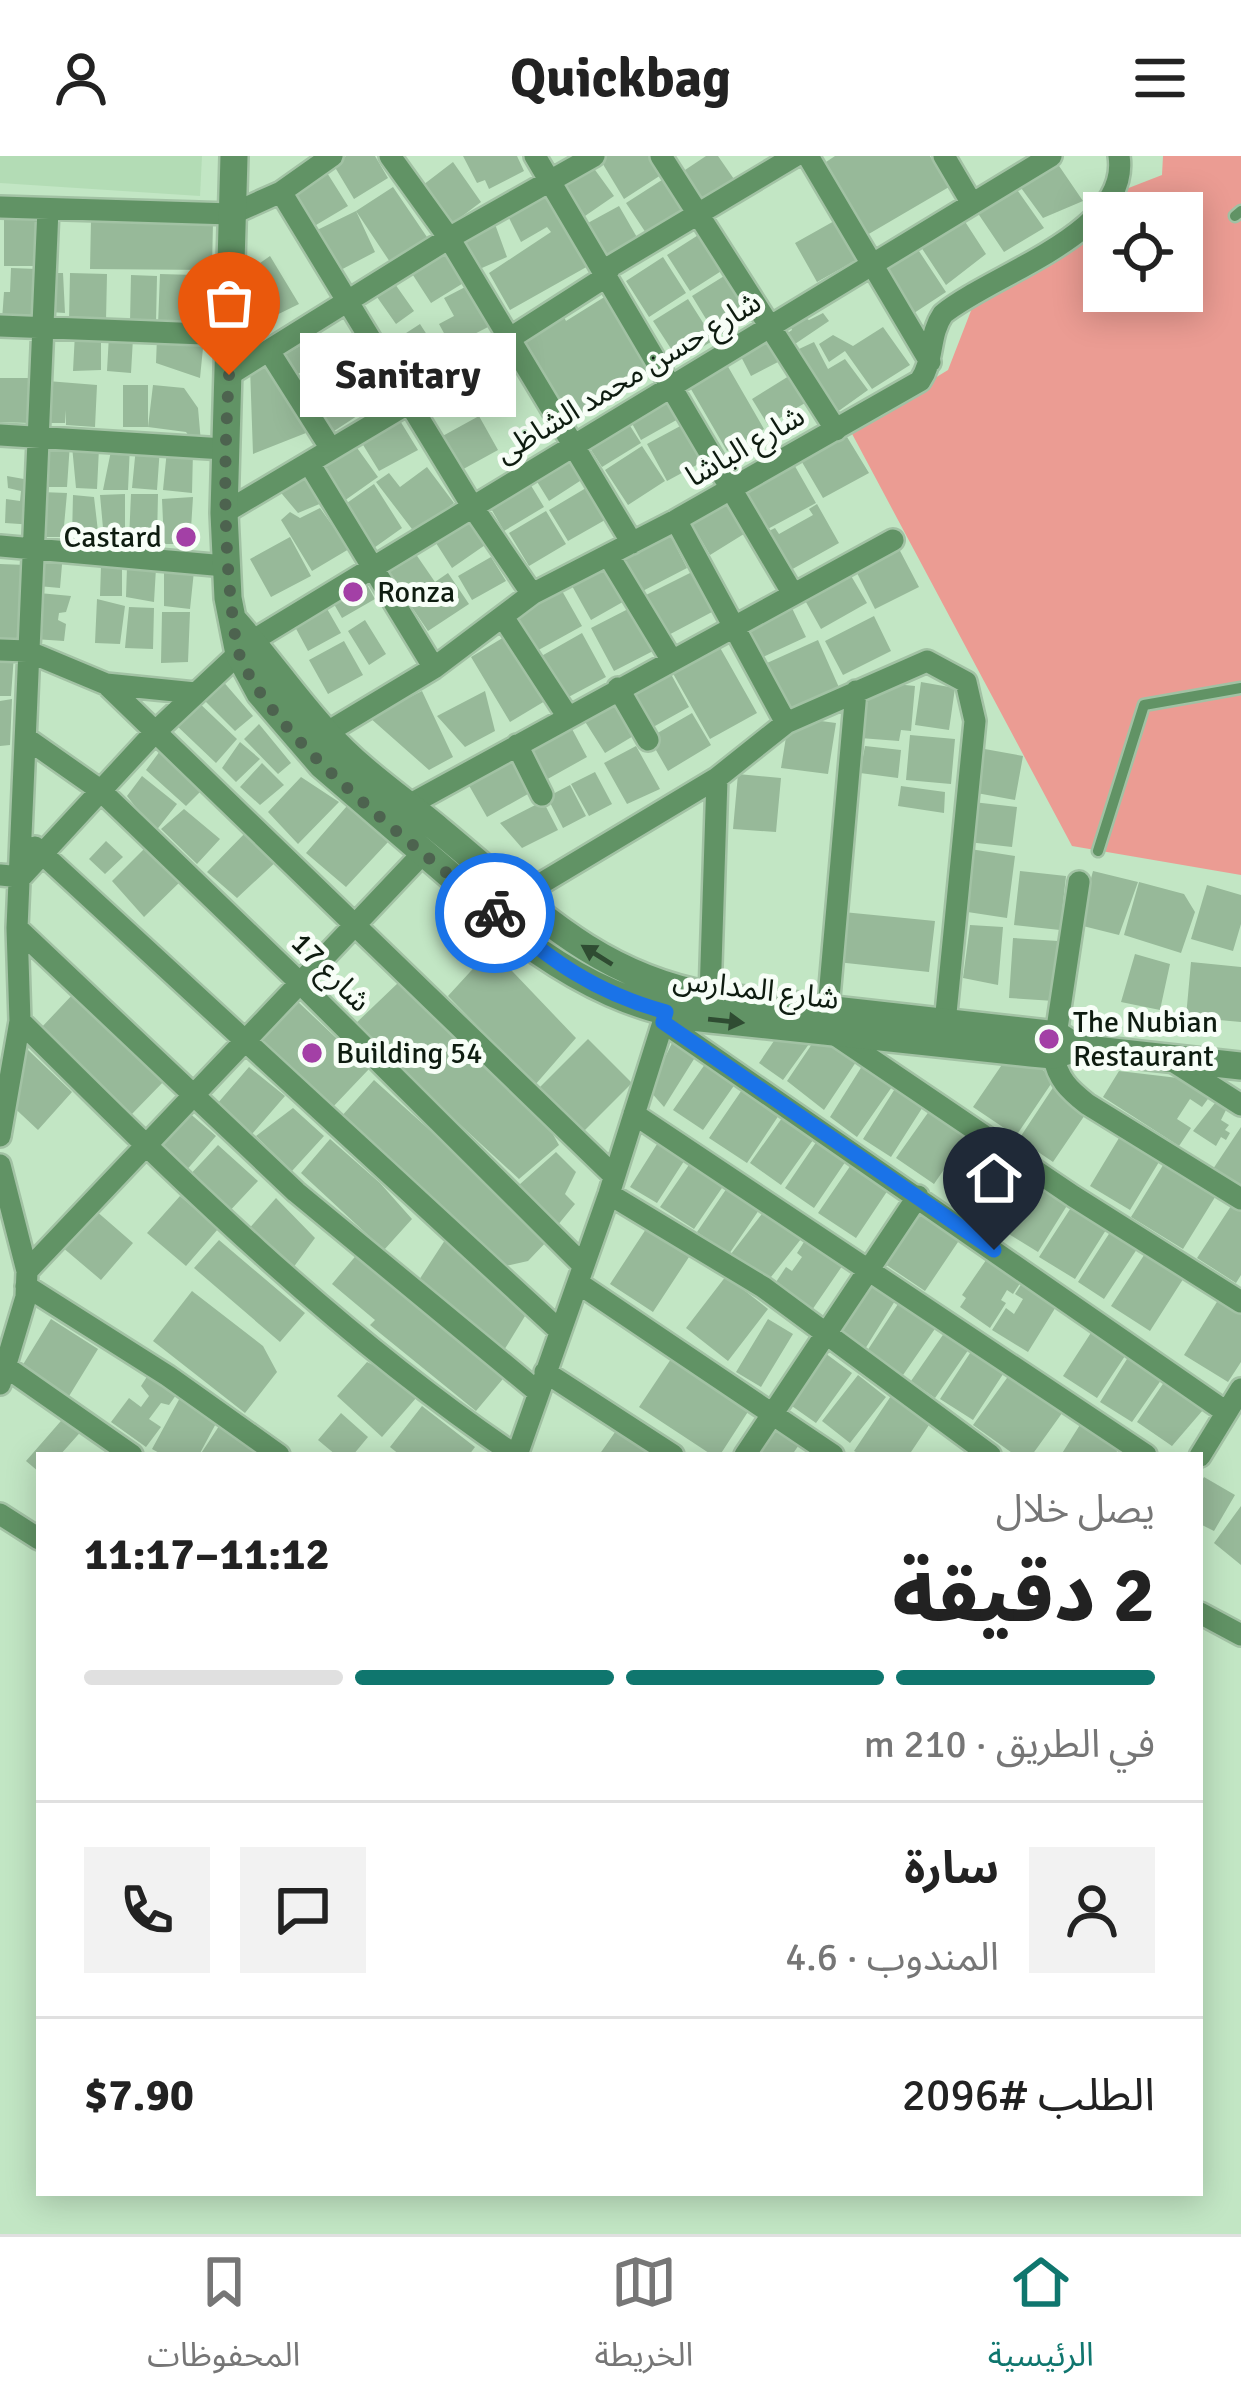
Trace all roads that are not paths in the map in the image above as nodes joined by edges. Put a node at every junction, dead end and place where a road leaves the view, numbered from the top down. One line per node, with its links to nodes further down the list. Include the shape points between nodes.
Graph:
1 (233, 156): 17 (street, شارع المدارس)
2 (332, 156): 13 (street)
3 (390, 156): 19 (street)
4 (536, 156): 12 (street)
5 (594, 156): 12 (street)
6 (661, 156): 18 (street)
7 (795, 156): 18 (street)
8 (808, 156): 20 (street)
9 (944, 156): 14 (street)
10 (1051, 156): 14 (street, شارع حسن محمد الشاظى)
11 (1124, 158): 29 (street, شارع الباشا, via 1114,196 1092,223 943,314)
12 (550, 182): 19 (street); 21 (street)
13 (281, 191): 17 (street); 22 (street)
14 (971, 202): 20 (street, شارع حسن محمد الشاظى)
15 (0, 207): 16 (street)
16 (48, 208): 17 (street); 25 (street)
17 (232, 214): 26 (street, شارع المدارس)
18 (698, 214): 21 (street); 24 (street)
19 (449, 238): 22 (street); 27 (street)
20 (870, 266): 24 (street, شارع حسن محمد الشاظى); 29 (street)
21 (604, 278): 27 (street); 31 (street)
22 (349, 302): 28 (street); 32 (street)
23 (0, 326): 25 (street)
24 (773, 326): 31 (street, شارع حسن محمد الشاظى); 33 (street)
25 (43, 328): 26 (street); 35 (street)
26 (229, 335): 30 (street, شارع المدارس)
27 (506, 338): 32 (street); 36 (street)
28 (269, 350): 30 (street); 38 (street)
29 (930, 362): 33 (street, شارع الباشا, via 920,380)
30 (229, 375): 37 (street, شارع المدارس)
31 (673, 388): 36 (street, شارع حسن محمد الشاظى); 40 (street)
32 (409, 403): 38 (street); 41 (street)
33 (836, 430): 40 (street, شارع الباشا)
34 (0, 435): 35 (street)
35 (40, 437): 37 (street); 47 (street)
36 (572, 445): 41 (street, شارع حسن محمد الشاظى); 45 (street)
37 (224, 449): 42 (street, شارع المدارس)
38 (331, 449): 39 (street)
39 (309, 463): 42 (street); 50 (street)
40 (733, 487): 43 (street, شارع الباشا); 52 (street)
41 (472, 506): 50 (street, شارع حسن محمد الشاظى); 51 (street)
42 (224, 513): 49 (street, شارع المدارس)
43 (676, 520): 45 (street, شارع الباشا); 54 (street)
44 (893, 540): 52 (street)
45 (632, 542): 48 (street, شارع الباشا)
46 (0, 546): 47 (street)
47 (34, 547): 49 (street); 57 (street)
48 (608, 555): 51 (street, شارع الباشا); 58 (street)
49 (225, 566): 55 (street, شارع المدارس)
50 (373, 568): 55 (street, شارع حسن محمد الشاظى); 59 (street)
51 (532, 594): 53 (street, شارع الباشا)
52 (793, 594): 54 (street)
53 (502, 617): 59 (street, شارع الباشا); 65 (street)
54 (733, 626): 58 (street); 66 (street)
55 (241, 638): 64 (street, شارع حسن محمد الشاظى); 68 (street, شارع المدارس); 80 (street, شارع المدارس, via 260,693 322,765)
56 (0, 650): 57 (street)
57 (27, 651): 60 (street); 69 (street)
58 (671, 659): 61 (street)
59 (434, 668): 68 (street, شارع الباشا)
60 (106, 684): 64 (street); 67 (street)
61 (618, 688): 65 (street); 70 (street)
62 (1241, 688): 79 (lane, via 1144,704)
63 (856, 691): 66 (street); 92 (street); 93 (street, via 927,661 966,682 975,721)
64 (196, 693): 67 (street, شارع حسن محمد الشاظى)
65 (568, 717): 71 (street)
66 (786, 723): 74 (street)
67 (155, 732): 75 (street, شارع حسن محمد الشاظى); 85 (street)
68 (326, 733): 77 (street, شارع المدارس)
69 (26, 738): 73 (street); 75 (street, شارع 17)
70 (648, 740)
71 (517, 745): 76 (street); 77 (street)
72 (0, 764): 73 (street)
73 (24, 765): 78 (street)
74 (717, 778): 84 (street); 89 (street)
75 (100, 790): 81 (street, شارع حسن محمد الشاظى); 88 (street, شارع 17)
76 (542, 795)
77 (409, 805): 84 (street, شارع المدارس)
78 (21, 835): 81 (street); 82 (street)
79 (1098, 850)
80 (424, 852): 85 (street); 86 (street, شارع المدارس)
81 (42, 854): 82 (street, شارع حسن محمد الشاظى); 94 (street)
82 (10, 876): 87 (street)
83 (1079, 882): 95 (street)
84 (517, 898): 86 (street); 89 (street, شارع المدارس, one-way to 84, via 634,976)
85 (356, 926): 88 (street); 104 (street)
86 (512, 926): 91 (street, شارع المدارس, via 573,975)
87 (17, 928): 90 (street); 98 (street)
88 (298, 981): 94 (street); 108 (street, شارع 17)
89 (710, 996): 92 (street, شارع المدارس)
90 (12, 1009): 101 (street); 102 (street)
91 (664, 1017): 92 (street, شارع المدارس, one-way to 92); 100 (street); 105 (street)
92 (830, 1021): 93 (street, شارع المدارس); 95 (street, شارع المدارس); 110 (street, via 1073,1196)
93 (944, 1023): 95 (street, شارع المدارس)
94 (246, 1041): 98 (street); 111 (street)
95 (1062, 1046): 96 (street, شارع المدارس); 106 (street, via 1057,1073 1075,1095)
96 (1168, 1058): 97 (street, شارع المدارس); 99 (street)
97 (1241, 1066)
98 (195, 1094): 102 (street); 114 (street, via 296,1192)
99 (1241, 1105)
100 (634, 1114): 104 (street); 107 (street)
101 (0, 1136)
102 (146, 1145): 109 (street); 120 (street, via 363,1343)
103 (0, 1165): 109 (street)
104 (610, 1184): 108 (street); 112 (street)
105 (918, 1196): 107 (street); 116 (street)
106 (1241, 1199)
107 (869, 1270): 112 (street); 126 (street)
108 (580, 1273): 111 (street); 117 (street, شارع 17)
109 (27, 1279): 113 (street); 119 (street)
110 (1241, 1302)
111 (560, 1330): 114 (street)
112 (823, 1334): 117 (street); 125 (street)
113 (3, 1376): 118 (street)
114 (542, 1382): 121 (street); 122 (street)
115 (1241, 1389): 116 (street)
116 (1226, 1412): 127 (street)
117 (771, 1413): 123 (street); 124 (street, شارع 17)
118 (126, 1452)
119 (275, 1452)
120 (512, 1452)
121 (517, 1452)
122 (668, 1452)
123 (747, 1452)
124 (828, 1452)
125 (986, 1452)
126 (1141, 1452)
127 (1202, 1452)
128 (0, 1514): 129 (street)
129 (36, 1536)
130 (1203, 1615): 131 (street)
131 (1241, 1635)

